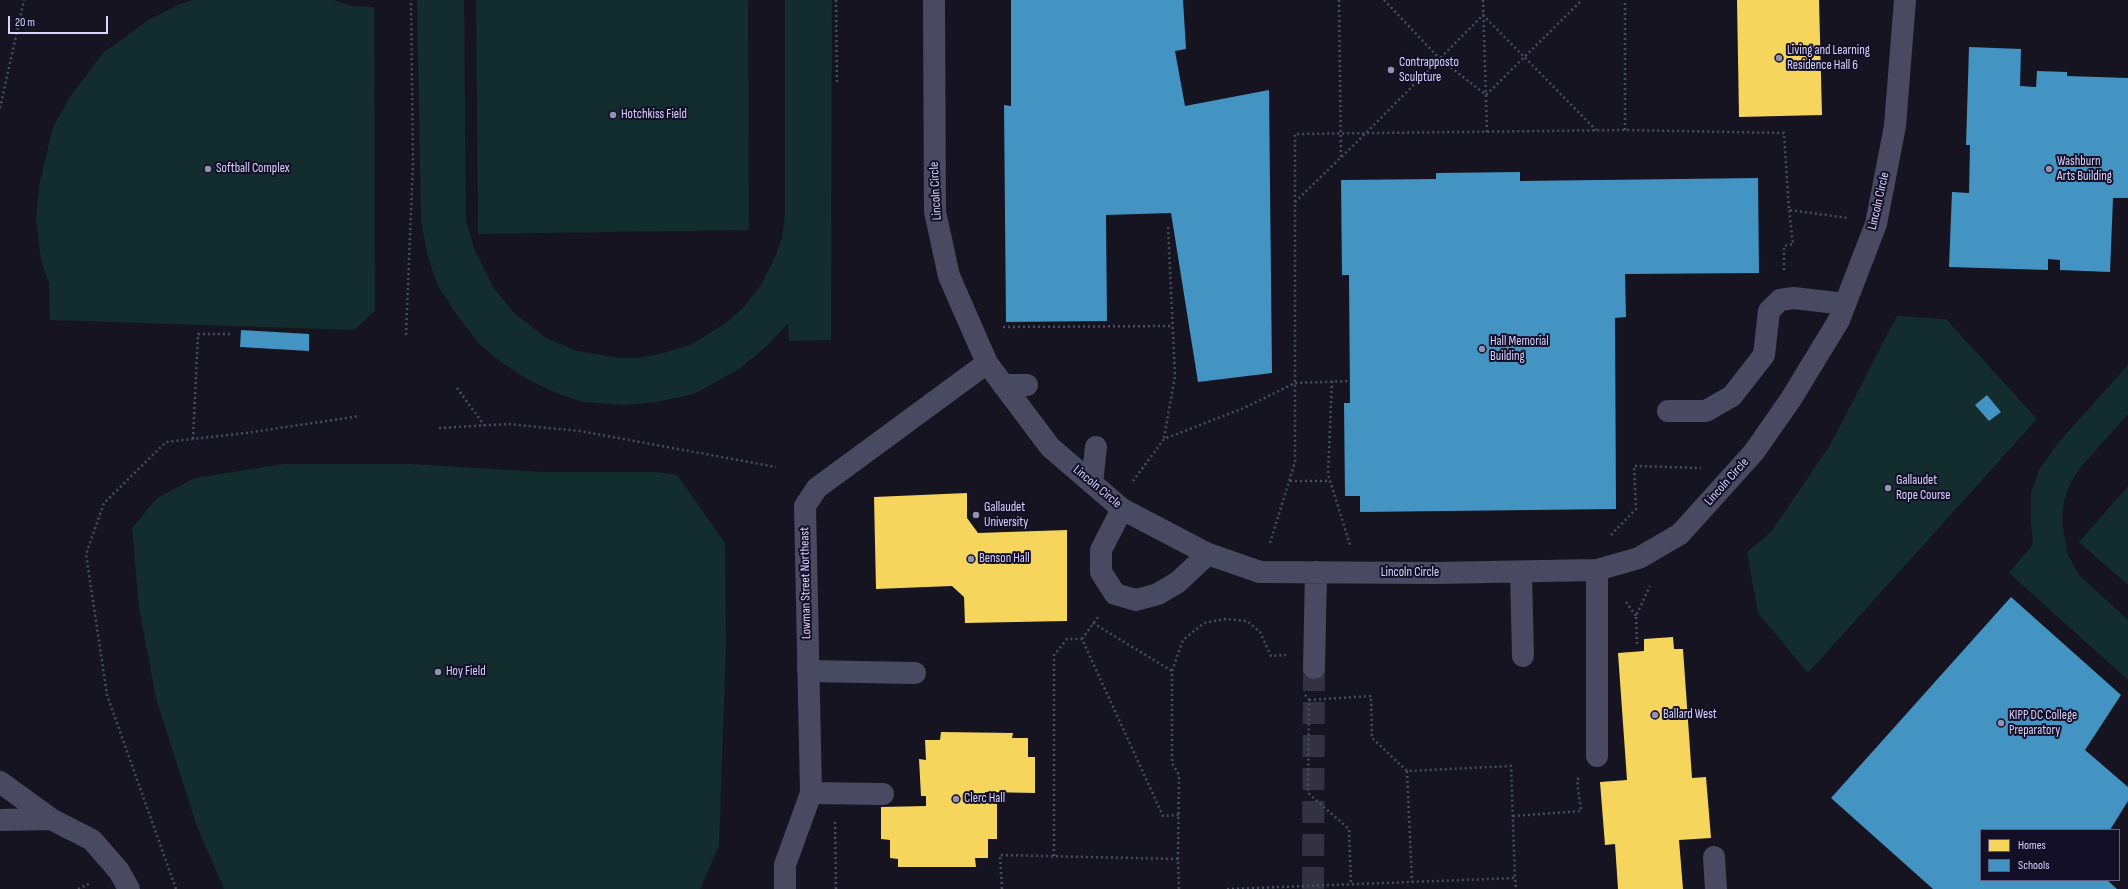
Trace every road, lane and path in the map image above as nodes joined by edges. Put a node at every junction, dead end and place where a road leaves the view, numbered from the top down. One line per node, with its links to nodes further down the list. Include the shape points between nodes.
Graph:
1 (24, 0): 16 (path)
2 (411, 0): 32 (path, via 413,163)
3 (836, 0): 14 (path)
4 (934, 0): 33 (street, Lincoln Circle, via 935,212 949,276)
5 (1339, 0): 20 (path)
6 (1384, 0): 12 (path)
7 (1484, 0): 11 (path)
8 (1582, 0): 13 (path)
9 (1625, 0): 18 (path)
10 (1905, 0): 28 (street, Lincoln Circle, via 1895,126 1876,224)
11 (1483, 14): 12 (path); 13 (path); 15 (path)
12 (1440, 58): 15 (path); 21 (path)
13 (1525, 58): 15 (path); 17 (path)
14 (837, 84)
15 (1486, 95): 19 (path)
16 (0, 108)
17 (1596, 130): 18 (path); 19 (path)
18 (1625, 130): 24 (path, via 1784,133)
19 (1487, 132): 21 (path)
20 (1341, 134): 21 (path); 22 (path); 23 (path, via 1295,134)
21 (1366, 134): 22 (path)
22 (1341, 157): 23 (path)
23 (1295, 202): 36 (path)
24 (1789, 210): 25 (path); 27 (path, via 1793,244 1784,246)
25 (1851, 218)
26 (1168, 226): 29 (path)
27 (1784, 271)
28 (1845, 304): 40 (street, via 1794,298 1780,300 1769,311 1764,355 1732,396 1706,411); 58 (street, Lincoln Circle, via 1840,320 1792,399 1754,452 1680,534 1639,558)
29 (1173, 326): 30 (path); 45 (path, via 1175,376)
30 (1000, 327)
31 (231, 334): 44 (path, via 198,334)
32 (406, 335)
33 (987, 363): 37 (street, Lincoln Circle); 67 (street, Lowman Street Northeast, via 817,488 805,506)
34 (1332, 381): 35 (path); 36 (path); 50 (path, via 1328,474)
35 (1350, 381)
36 (1295, 383): 45 (path, via 1244,408); 49 (path, via 1295,462)
37 (1003, 385): 38 (street); 52 (street, Lincoln Circle, via 1050,447)
38 (1027, 385)
39 (457, 388): 42 (path)
40 (1668, 411)
41 (360, 416): 44 (path)
42 (484, 425): 43 (path); 47 (path, via 508,424 580,431)
43 (439, 428)
44 (193, 439): 90 (path, via 166,442 104,503 86,554 107,695)
45 (1164, 439): 51 (path)
46 (1096, 447): 52 (street)
47 (776, 467)
48 (1706, 468): 54 (path, via 1634,466 1636,509)
49 (1290, 481): 50 (path); 55 (path, via 1280,518)
50 (1330, 481): 56 (path)
51 (1132, 482)
52 (1092, 483): 53 (street, Lincoln Circle)
53 (1122, 509): 57 (street, Lincoln Circle); 57 (street, via 1101,550 1101,572 1114,594 1136,600 1158,594 1178,582)
54 (1607, 539)
55 (1268, 548)
56 (1351, 549)
57 (1208, 554): 59 (street, Lincoln Circle, via 1260,572)
58 (1597, 570): 60 (street, Lincoln Circle); 72 (street)
59 (1316, 572): 60 (street, Lincoln Circle); 66 (street)
60 (1521, 572): 65 (street)
61 (1650, 586): 63 (path, via 1636,616)
62 (1093, 623): 68 (path)
63 (1637, 644)
64 (1292, 654): 68 (path, via 1271,656 1260,632 1247,621 1225,619 1204,623 1183,640)
65 (1523, 656)
66 (1314, 668)
67 (808, 671): 69 (street); 75 (street, Lowman Street Northeast)
68 (1172, 671): 77 (path, via 1172,763 1179,775)
69 (915, 673)
70 (1305, 694): 71 (path)
71 (1308, 700): 73 (path, via 1372,696 1372,738); 87 (path, via 1308,793 1349,829)
72 (1597, 756): 78 (path, via 1577,780 1581,811)
73 (1407, 771): 78 (path, via 1511,766); 86 (path)
74 (0, 782): 79 (street)
75 (810, 793): 76 (street); 91 (street, Lowman Street Northeast, via 785,865)
76 (883, 794)
77 (1179, 815): 82 (path, via 1163,816 1082,640 1067,640 1054,655); 84 (path)
78 (1513, 816): 85 (path)
79 (51, 819): 80 (street); 89 (street, via 92,840 119,871)
80 (0, 820)
81 (835, 821): 92 (path)
82 (1054, 856): 84 (path); 93 (path, via 1000,855)
83 (1714, 857): 97 (street)
84 (1178, 858): 94 (path)
85 (1515, 878): 86 (path); 96 (path)
86 (1412, 882): 87 (path)
87 (1351, 885): 88 (path)
88 (1325, 888): 95 (path)
89 (129, 889)
90 (176, 889)
91 (786, 889)
92 (836, 889)
93 (1002, 889)
94 (1179, 889)
95 (1227, 889)
96 (1516, 889)
97 (1716, 889)

